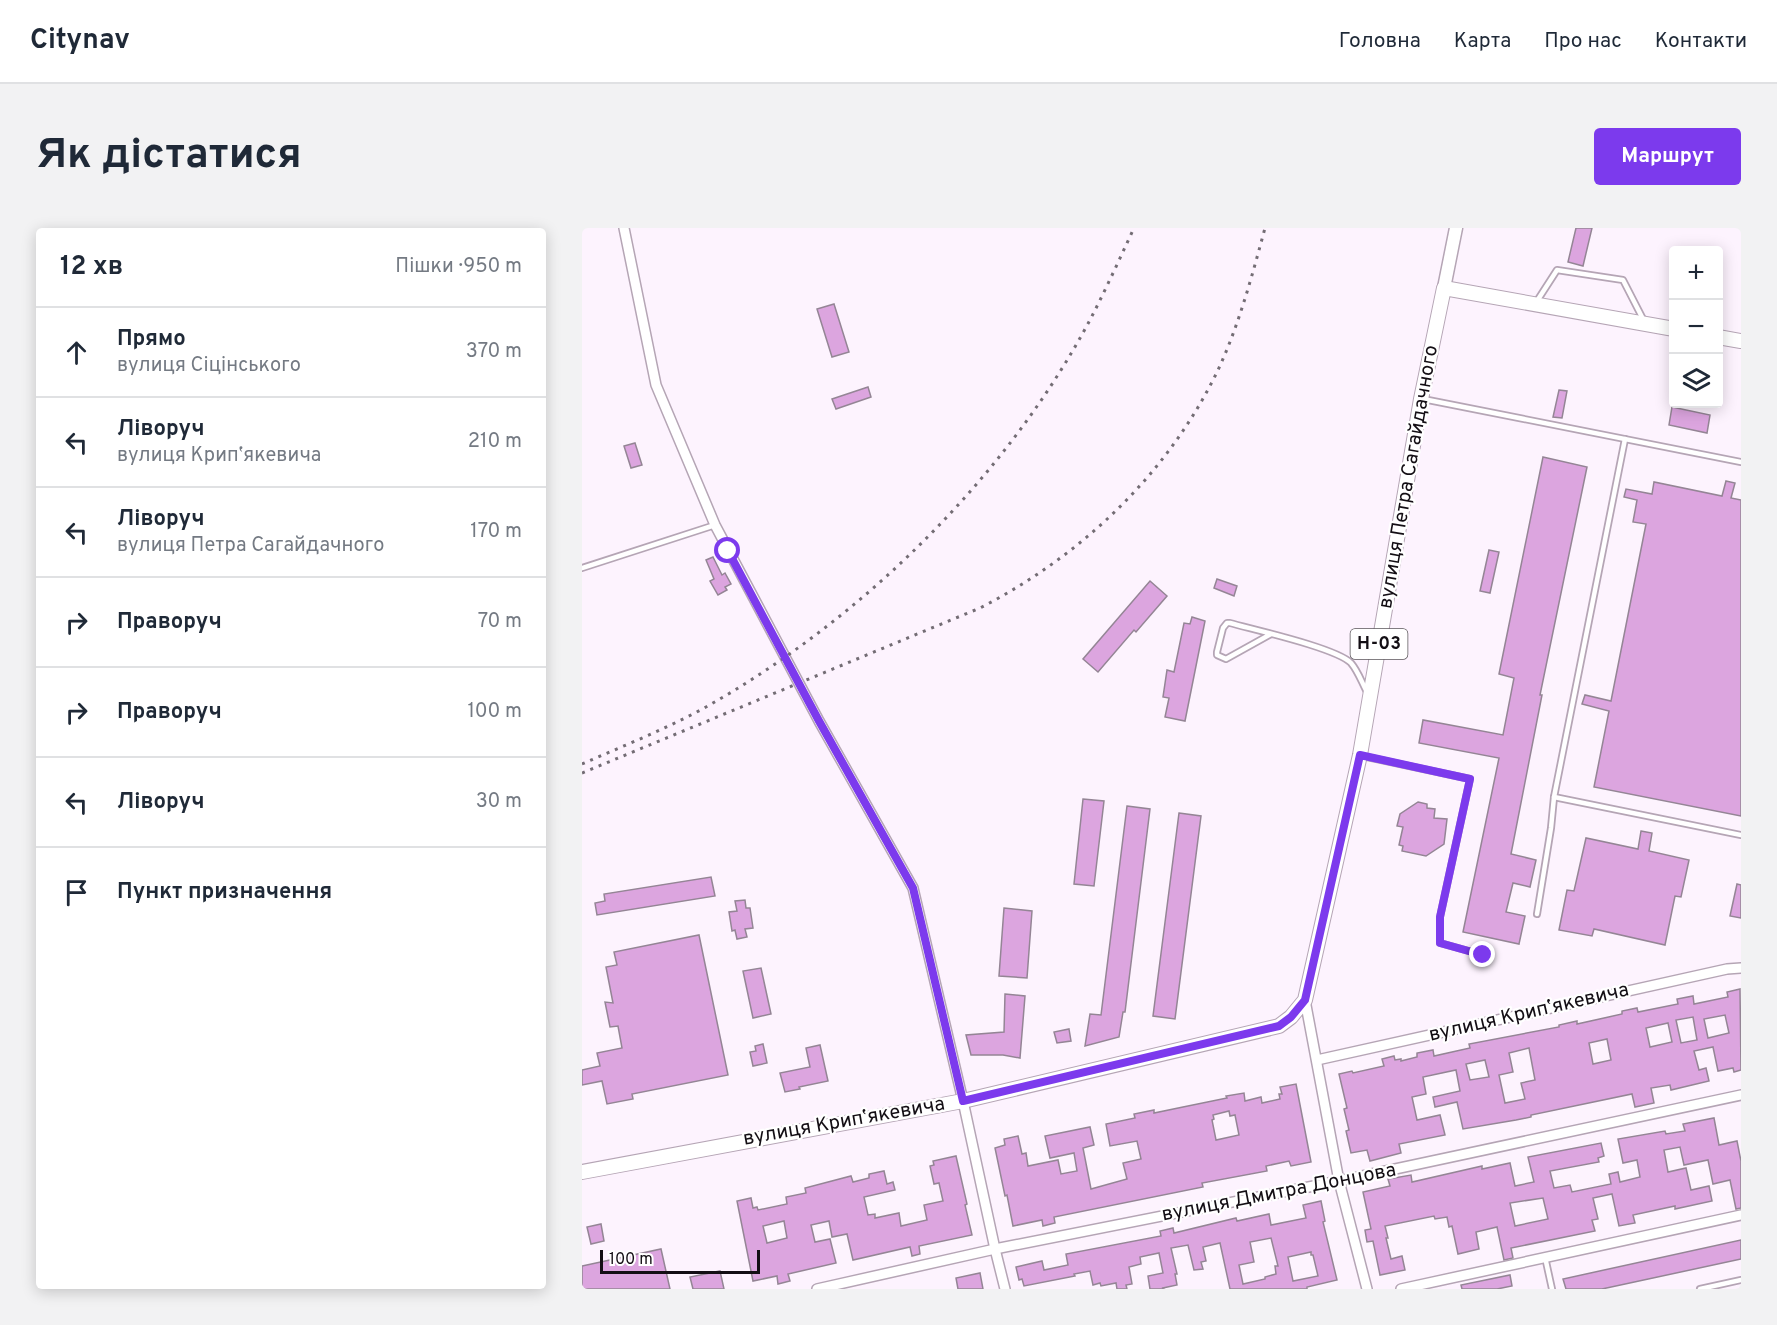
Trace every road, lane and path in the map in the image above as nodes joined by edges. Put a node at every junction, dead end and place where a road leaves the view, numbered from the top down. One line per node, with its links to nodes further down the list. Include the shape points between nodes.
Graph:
1 (624, 228): 12 (street, via 656,385)
2 (1456, 228): 3 (main road, вулиця Петра Сагайдачного)
3 (1444, 288): 4 (main road); 9 (main road, вулиця Петра Сагайдачного / Н-03)
4 (1535, 304): 5 (main road); 5 (lane, via 1557,270 1623,280)
5 (1645, 325): 6 (main road)
6 (1669, 328)
7 (1723, 338): 8 (main road)
8 (1741, 341)
9 (1421, 399): 10 (lane); 15 (main road, вулиця Петра Сагайдачного / Н-03)
10 (1624, 439): 11 (lane); 17 (lane)
11 (1741, 462)
12 (715, 525): 13 (lane); 25 (street, via 913,888)
13 (582, 568)
14 (1271, 634): 14 (lane, via 1227,623 1222,628 1217,655 1226,659); 15 (lane, via 1350,662)
15 (1370, 697): 16 (main road, вулиця Петра Сагайдачного / Н-03)
16 (1360, 755): 20 (lane, via 1470,779 1440,917 1440,943); 22 (main road, вулиця Петра Сагайдачного / Н-03)
17 (1554, 797): 18 (lane); 19 (lane)
18 (1741, 835)
19 (1537, 914)
20 (1483, 955)
21 (1741, 968): 23 (street, вулиця Крипʼякевича)
22 (1305, 1000): 23 (street, вулиця Петра Сагайдачного); 25 (main road, вулиця Крипʼякевича, via 1279,1026)
23 (1317, 1060): 27 (street, вулиця Петра Сагайдачного)
24 (1741, 1095): 27 (street, вулиця Дмитра Донцова)
25 (963, 1101): 26 (main road, вулиця Крипʼякевича); 29 (street)
26 (582, 1172)
27 (1339, 1181): 29 (street, вулиця Дмитра Донцова); 34 (street, вулиця Петра Сагайдачного)
28 (1741, 1215): 30 (street)
29 (995, 1249): 32 (street, вулиця Дмитра Донцова); 33 (street)
30 (1545, 1257): 35 (street); 36 (lane)
31 (1741, 1280): 37 (lane)
32 (817, 1289)
33 (1005, 1289)
34 (1367, 1289)
35 (1401, 1289)
36 (1551, 1289)
37 (1700, 1289)

